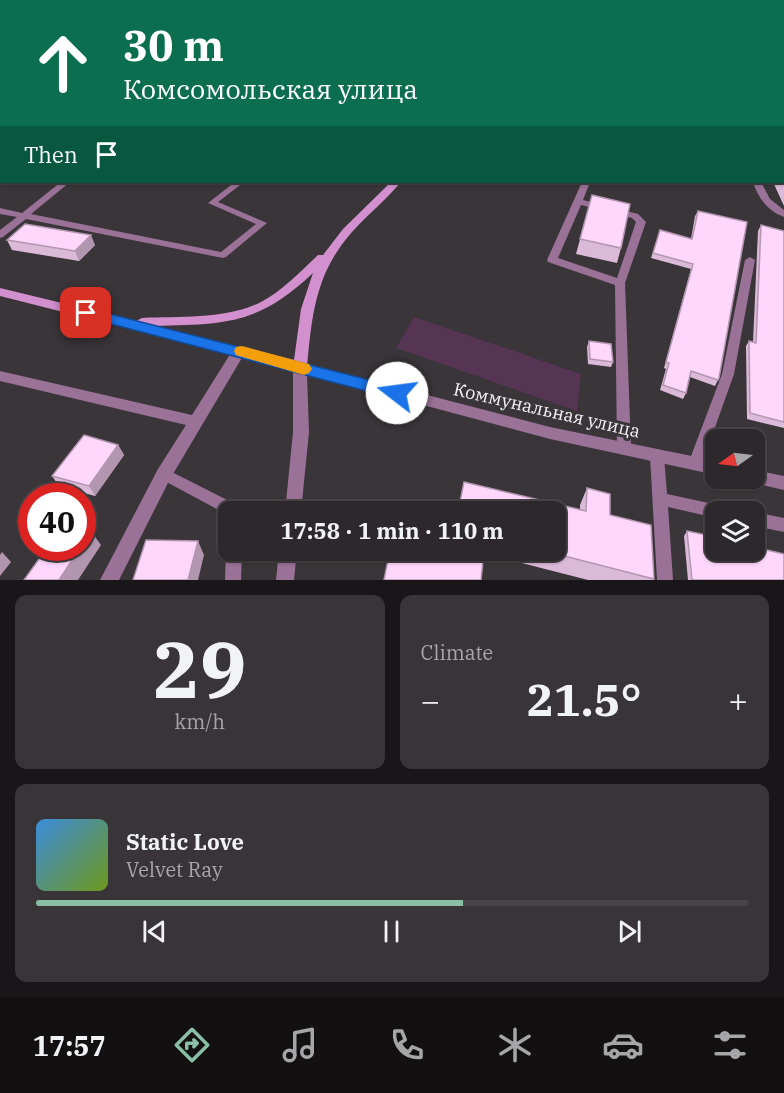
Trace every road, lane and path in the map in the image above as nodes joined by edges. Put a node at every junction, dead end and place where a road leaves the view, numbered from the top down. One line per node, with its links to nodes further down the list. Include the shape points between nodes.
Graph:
1 (65, 183): 9 (lane)
2 (239, 183): 9 (lane, via 212,203 262,223 223,255)
3 (395, 183): 11 (main road)
4 (586, 183): 6 (lane)
5 (758, 183): 8 (lane, via 771,207)
6 (577, 201): 13 (lane, via 635,216 640,222); 13 (lane, via 552,260)
7 (0, 211): 9 (lane)
8 (784, 214)
9 (24, 216): 10 (lane)
10 (0, 235)
11 (336, 246): 15 (main road, via 283,294 263,306 219,317); 17 (main road, via 312,290)
12 (750, 260): 22 (lane, via 728,374)
13 (620, 283): 20 (lane)
14 (0, 292): 15 (main road)
15 (129, 323): 16 (main road)
16 (239, 351): 17 (main road); 19 (street)
17 (300, 368): 20 (street, Коммунальная улица); 28 (street, via 301,432)
18 (0, 376): 19 (street)
19 (197, 422): 24 (street)
20 (624, 449): 21 (street, Коммунальная улица)
21 (657, 456): 22 (street, Коммунальная улица); 27 (lane)
22 (695, 464): 23 (street, Коммунальная улица)
23 (705, 466)
24 (164, 474): 29 (lane); 35 (street)
25 (765, 479): 26 (street)
26 (784, 483)
27 (660, 499): 30 (lane); 38 (lane)
28 (293, 501)
29 (218, 502)
30 (705, 509)
31 (765, 521): 32 (lane)
32 (784, 525)
33 (234, 561): 36 (lane)
34 (287, 561): 37 (street)
35 (109, 580)
36 (233, 580)
37 (285, 580)
38 (665, 580)

